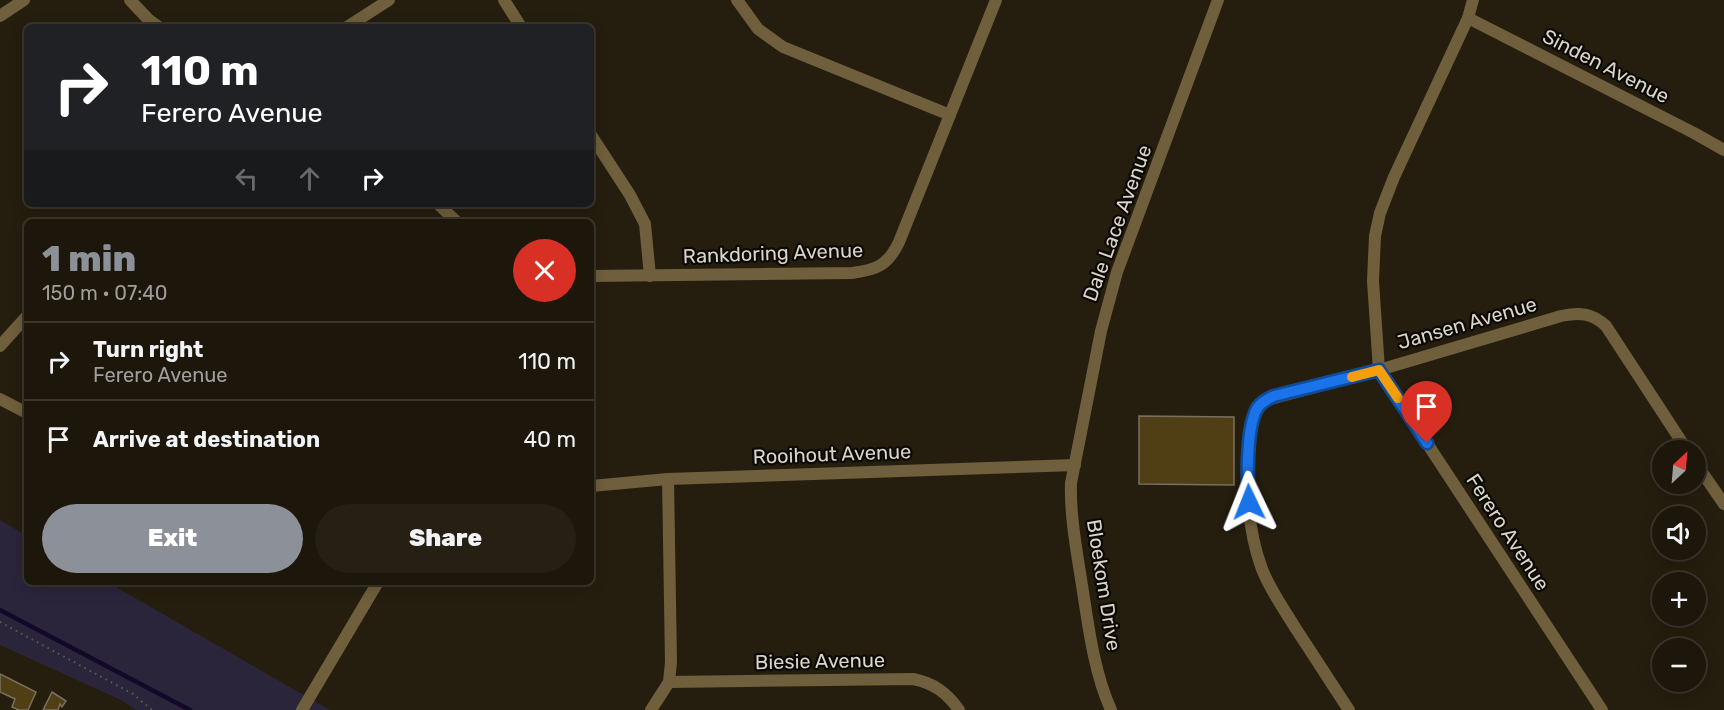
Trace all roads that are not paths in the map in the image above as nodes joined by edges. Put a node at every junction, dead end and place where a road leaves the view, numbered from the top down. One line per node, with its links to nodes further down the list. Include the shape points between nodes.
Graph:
1 (24, 0): 9 (street)
2 (129, 0): 11 (street)
3 (389, 0): 12 (street)
4 (504, 0): 13 (street)
5 (737, 0): 14 (street, via 758,29 783,47)
6 (996, 0): 14 (street, Rankdoring Avenue)
7 (1218, 0): 27 (street, Dale Lace Avenue, via 1117,272 1101,331)
8 (1473, 0): 10 (street)
9 (0, 16)
10 (1468, 18): 16 (street, Sinden Avenue); 23 (street, via 1380,213 1374,281)
11 (155, 24)
12 (352, 24)
13 (519, 24)
14 (950, 115): 20 (street, Rankdoring Avenue, via 900,242 882,265 852,273)
15 (594, 140): 20 (street, via 645,224)
16 (1724, 150)
17 (441, 207): 18 (street)
18 (454, 219)
19 (594, 276): 20 (street, Rankdoring Avenue)
20 (650, 276)
21 (24, 319): 22 (street)
22 (0, 346)
23 (1379, 370): 26 (street, Jansen Avenue, via 1561,316 1585,313 1606,326); 38 (street, Jansen Avenue, via 1266,400 1255,413 1250,442 1248,489 1262,568 1274,594); 39 (street, Ferero Avenue)
24 (0, 399): 25 (street)
25 (24, 411)
26 (1680, 440)
27 (1075, 465): 29 (street, Rooihout Avenue); 37 (street, Bloekom Drive, via 1071,500 1075,538 1091,639)
28 (1706, 478): 31 (street)
29 (668, 479): 30 (street, Rooihout Avenue); 33 (street, via 672,647)
30 (594, 486)
31 (1724, 504)
32 (376, 585): 34 (street)
33 (669, 682): 35 (street); 36 (street, Biesie Avenue, via 913,680 934,686)
34 (302, 710)
35 (651, 710)
36 (959, 710)
37 (1111, 710)
38 (1349, 710)
39 (1602, 710)

